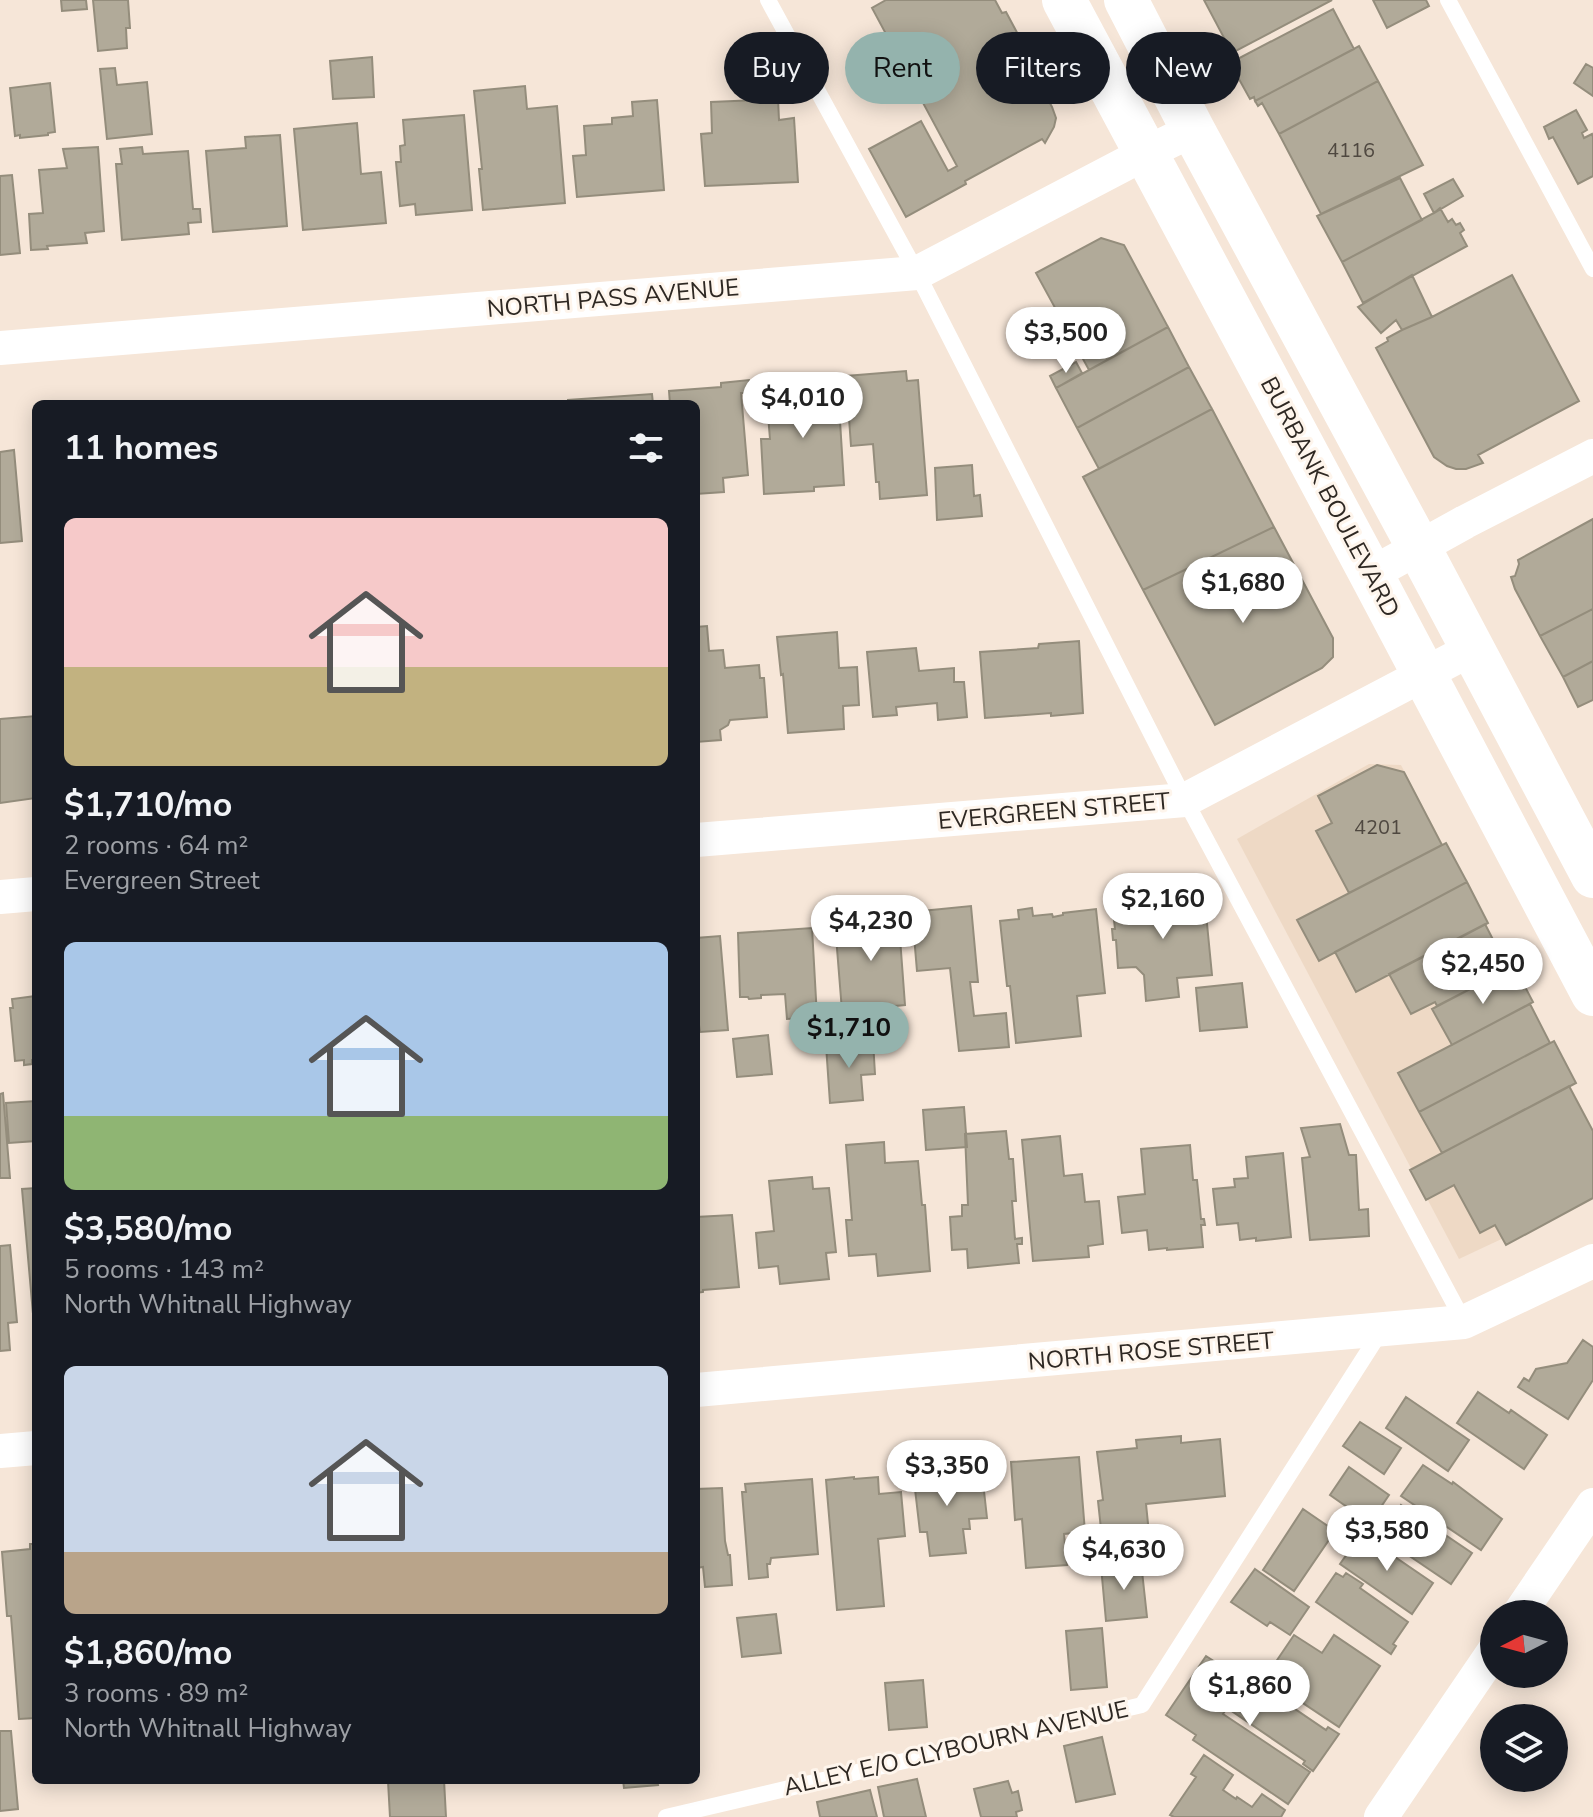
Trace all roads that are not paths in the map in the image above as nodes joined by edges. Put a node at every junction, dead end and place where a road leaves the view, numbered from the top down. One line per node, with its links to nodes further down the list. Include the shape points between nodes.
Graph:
1 (768, 0): 8 (lane)
2 (1064, 0): 6 (main road, BURBANK BOULEVARD)
3 (1126, 0): 5 (main road)
4 (1448, 0): 7 (lane)
5 (1193, 130): 6 (street, NORTH PASS AVENUE); 11 (main road)
6 (1146, 153): 8 (street, NORTH PASS AVENUE); 12 (main road, BURBANK BOULEVARD)
7 (1593, 269)
8 (917, 273): 9 (street, NORTH PASS AVENUE); 15 (lane)
9 (0, 348)
10 (1593, 456): 11 (street)
11 (1419, 548): 12 (street); 13 (main road)
12 (1371, 574): 14 (main road, BURBANK BOULEVARD)
13 (1472, 649): 14 (street, EVERGREEN STREET); 17 (main road)
14 (1424, 675): 15 (street, EVERGREEN STREET); 20 (main road, BURBANK BOULEVARD)
15 (1185, 800): 16 (street, EVERGREEN STREET); 22 (lane)
16 (700, 840)
17 (1593, 876)
18 (32, 894): 19 (street)
19 (0, 897)
20 (1593, 994)
21 (1588, 1267): 22 (street, NORTH ROSE STREET)
22 (1464, 1322): 23 (street, NORTH ROSE STREET)
23 (1381, 1331): 24 (street, NORTH ROSE STREET); 30 (lane, ALLEY E/O CLYBOURN AVENUE, via 1142,1705)
24 (700, 1390)
25 (32, 1448): 26 (street)
26 (0, 1451)
27 (1593, 1505): 28 (street)
28 (1529, 1600)
29 (1480, 1672): 31 (street)
30 (666, 1817)
31 (1381, 1817)

